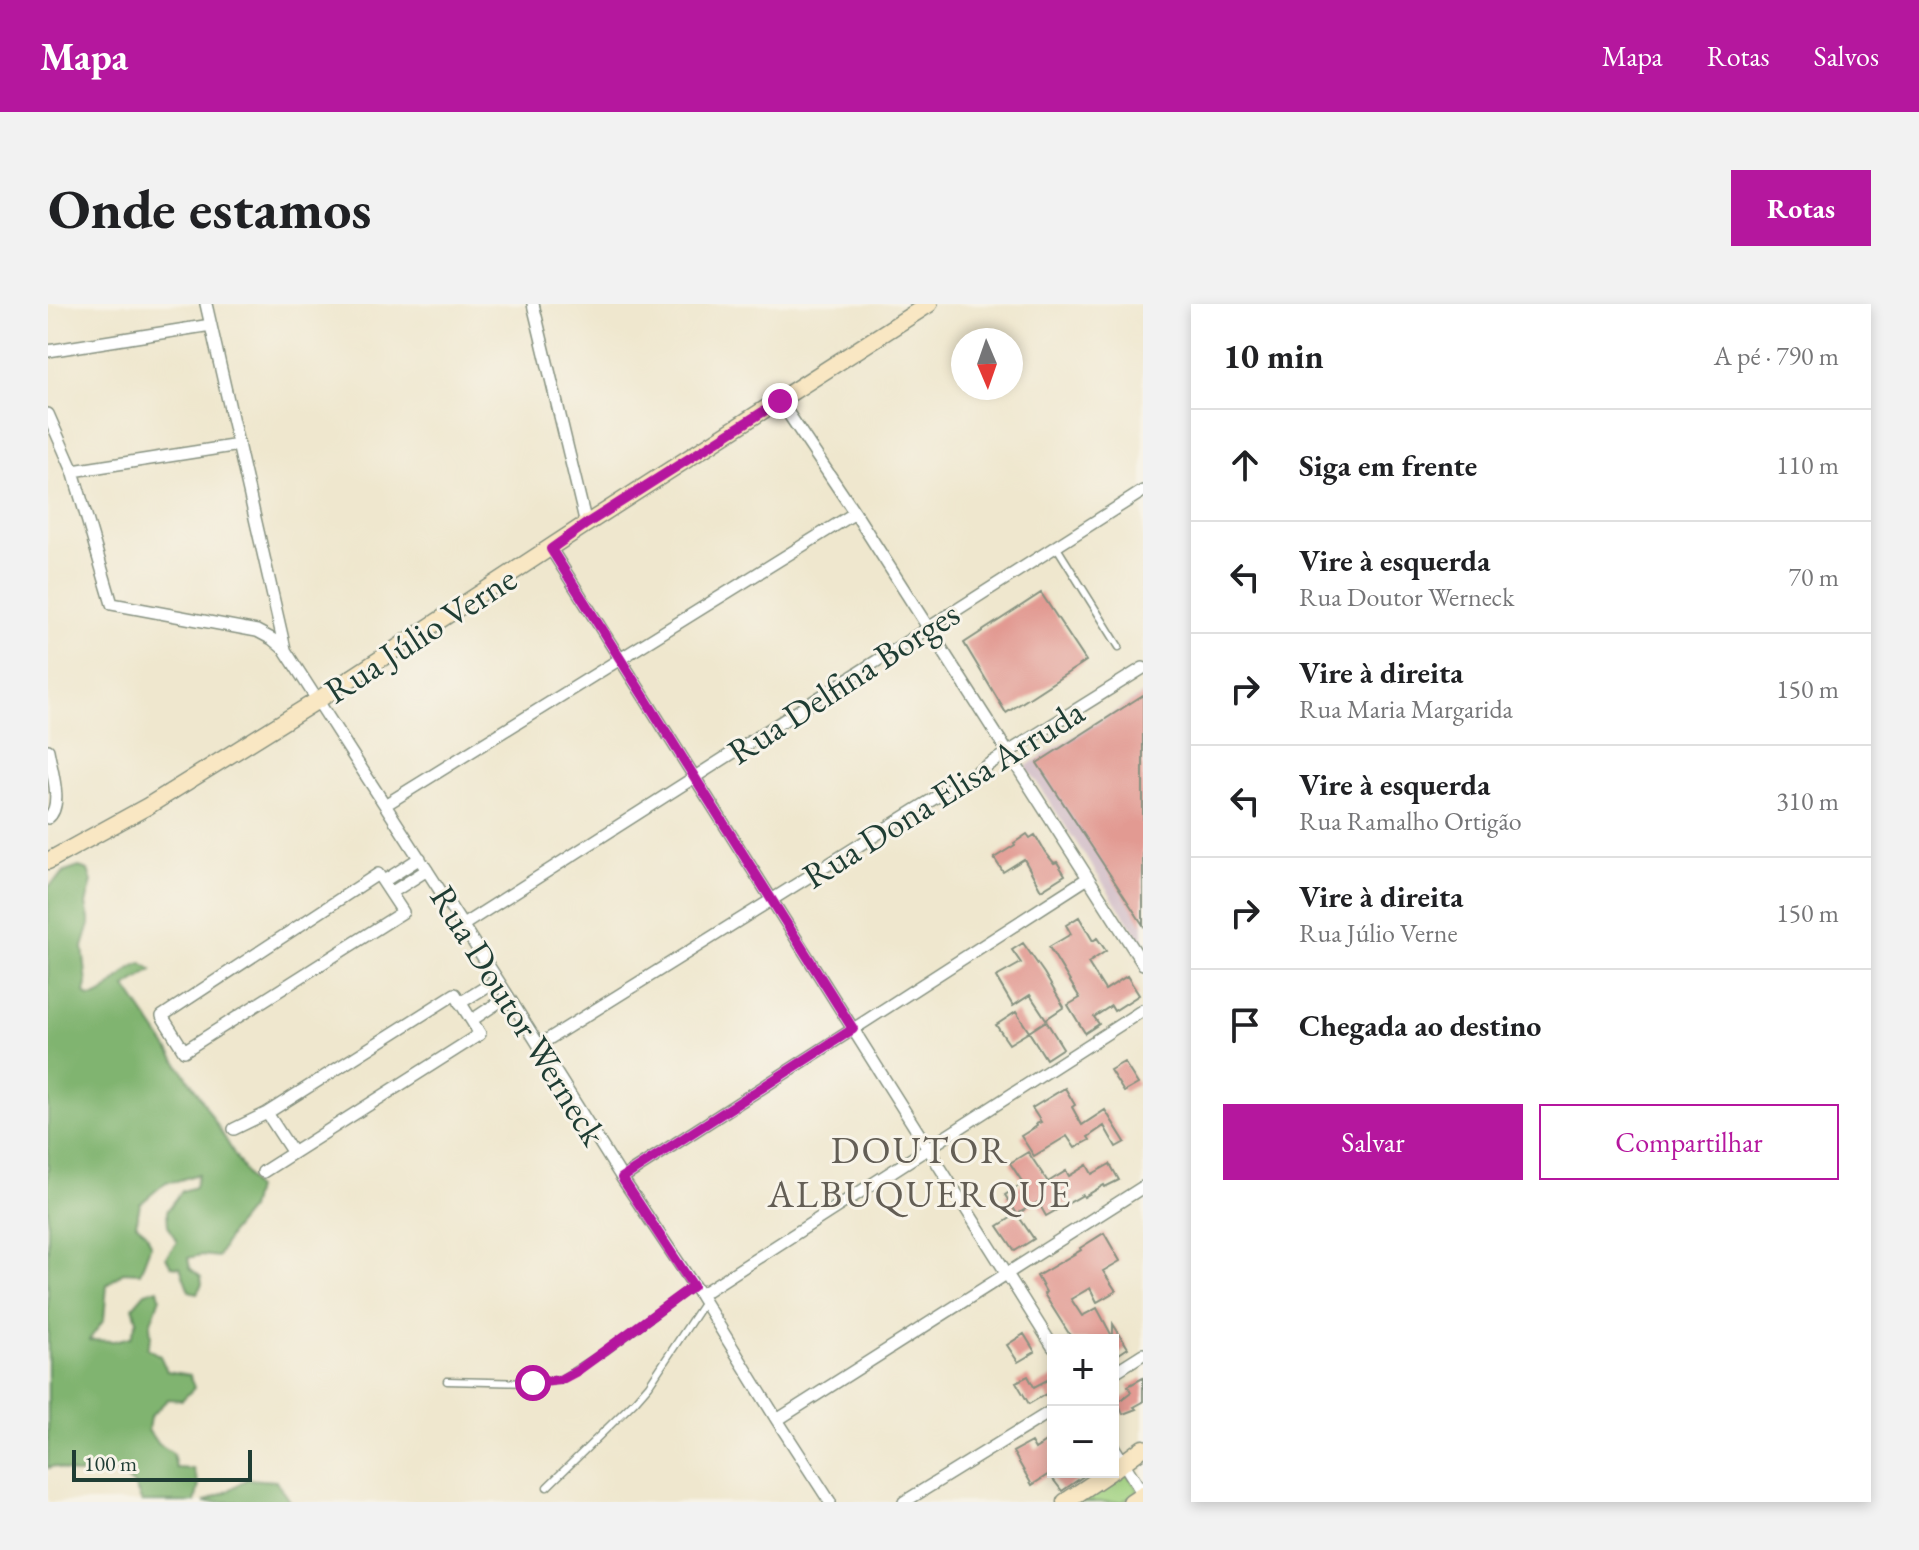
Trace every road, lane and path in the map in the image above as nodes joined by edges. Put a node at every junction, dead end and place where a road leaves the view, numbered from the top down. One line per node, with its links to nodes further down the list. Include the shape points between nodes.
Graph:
1 (206, 304): 4 (street)
2 (533, 304): 12 (street)
3 (929, 304): 6 (street, Rua Júlio Verne)
4 (211, 325): 5 (street); 8 (street)
5 (48, 351)
6 (780, 401): 11 (street); 12 (street, Rua Júlio Verne)
7 (48, 414): 9 (street)
8 (239, 445): 9 (street); 17 (street)
9 (73, 471): 17 (street, via 112,604 257,631)
10 (1143, 491): 13 (street, Rua Delfina Borges)
11 (855, 513): 15 (street); 18 (street)
12 (586, 524): 14 (street, Rua Júlio Verne)
13 (1056, 546): 15 (street, Rua Delfina Borges); 16 (lane)
14 (551, 549): 18 (street); 20 (street, Rua Júlio Verne)
15 (928, 628): 22 (street); 23 (street, Rua Delfina Borges)
16 (1119, 647)
17 (285, 650): 20 (street, Rua Doutor Werneck)
18 (621, 659): 23 (street); 24 (street)
19 (1143, 668): 22 (street, Rua Dona Elisa Arruda)
20 (318, 700): 24 (street, Rua Doutor Werneck); 27 (street, Rua Júlio Verne)
21 (48, 750): 25 (street, via 57,804)
22 (1008, 753): 29 (street); 32 (street, Rua Dona Elisa Arruda)
23 (695, 777): 32 (street); 33 (street, Rua Delfina Borges)
24 (385, 805): 26 (street, Rua Doutor Werneck)
25 (48, 818)
26 (420, 858): 28 (street, Rua Doutor Werneck); 30 (street)
27 (48, 861)
28 (427, 870): 31 (street); 33 (street, Rua Doutor Werneck)
29 (1088, 878): 34 (street); 40 (street)
30 (384, 881): 31 (street); 31 (street, via 378,874 162,1016 184,1051 403,912)
31 (391, 893)
32 (772, 900): 40 (street); 41 (street, Rua Dona Elisa Arruda)
33 (463, 925): 35 (street, Rua Doutor Werneck)
34 (1143, 964)
35 (497, 980): 36 (street, Rua Doutor Werneck); 37 (street)
36 (508, 996): 39 (street); 41 (street, Rua Doutor Werneck)
37 (460, 1003): 39 (street); 42 (street, via 455,994)
38 (1143, 1010): 44 (street)
39 (472, 1020): 45 (street, via 480,1034)
40 (853, 1029): 44 (street); 47 (street)
41 (539, 1045): 47 (street, Rua Doutor Werneck)
42 (267, 1113): 43 (street); 45 (street)
43 (234, 1129)
44 (929, 1148): 49 (street); 50 (street)
45 (293, 1153): 46 (street)
46 (263, 1172)
47 (622, 1178): 50 (street, Rua Doutor Werneck)
48 (1143, 1187): 49 (street)
49 (1007, 1274): 51 (street); 56 (street)
50 (699, 1294): 54 (lane, via 560,1380); 56 (street, Rua Doutor Werneck); 61 (lane, via 689,1322 649,1385)
51 (1047, 1337)
52 (1143, 1354): 53 (street)
53 (1119, 1369)
54 (447, 1381)
55 (1047, 1414): 64 (street)
56 (777, 1420): 63 (street, Rua Doutor Werneck)
57 (1143, 1448): 58 (street)
58 (1119, 1467)
59 (1119, 1472): 62 (street)
60 (1102, 1478): 65 (street)
61 (547, 1487)
62 (1143, 1494): 66 (street)
63 (830, 1502)
64 (904, 1502)
65 (1065, 1502)
66 (1131, 1502)

